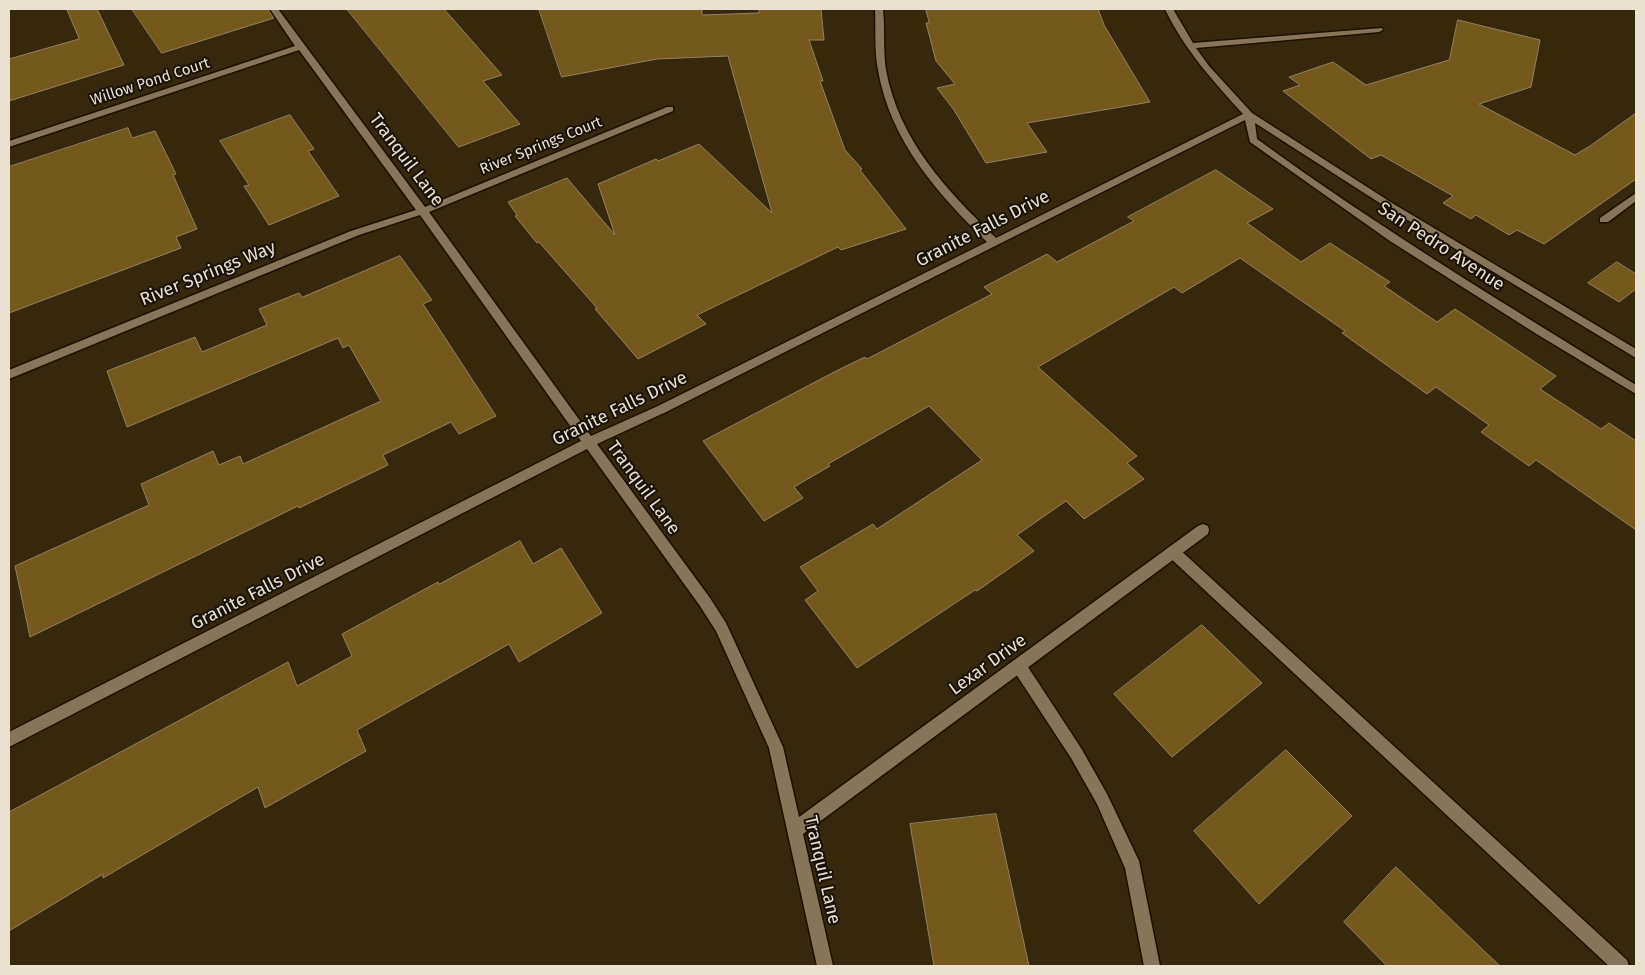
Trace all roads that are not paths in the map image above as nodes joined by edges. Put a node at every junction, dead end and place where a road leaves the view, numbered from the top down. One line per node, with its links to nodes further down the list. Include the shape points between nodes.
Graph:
1 (274, 9): 6 (street, Tranquil Lane)
2 (879, 9): 13 (street, via 882,68 888,98 900,128 918,160 952,203)
3 (1169, 9): 5 (street, San Pedro Avenue)
4 (1379, 30): 5 (street)
5 (1190, 46): 8 (street, San Pedro Avenue)
6 (300, 47): 9 (street, Willow Pond Court); 11 (street, Tranquil Lane)
7 (670, 109): 11 (street, River Springs Court)
8 (1249, 115): 13 (street, Granite Falls Drive); 14 (street, San Pedro Avenue, via 1357,185); 16 (street, San Pedro Avenue, via 1253,140 1293,171 1444,272)
9 (9, 144)
10 (1636, 196): 12 (street)
11 (422, 211): 15 (street, River Springs Way, via 354,233); 17 (street, Tranquil Lane)
12 (1604, 220)
13 (995, 243): 17 (street, Granite Falls Drive)
14 (1636, 354)
15 (9, 375)
16 (1636, 390)
17 (588, 443): 21 (street, Granite Falls Drive); 22 (street, Tranquil Lane, via 721,627 776,747)
18 (1203, 530): 19 (street, Lexar Drive)
19 (1173, 552): 20 (street, Lexar Drive); 25 (street)
20 (1019, 666): 22 (street, Lexar Drive); 24 (street, via 1076,753 1134,867)
21 (9, 740)
22 (795, 830): 23 (street, Tranquil Lane)
23 (825, 966)
24 (1152, 966)
25 (1621, 966)

